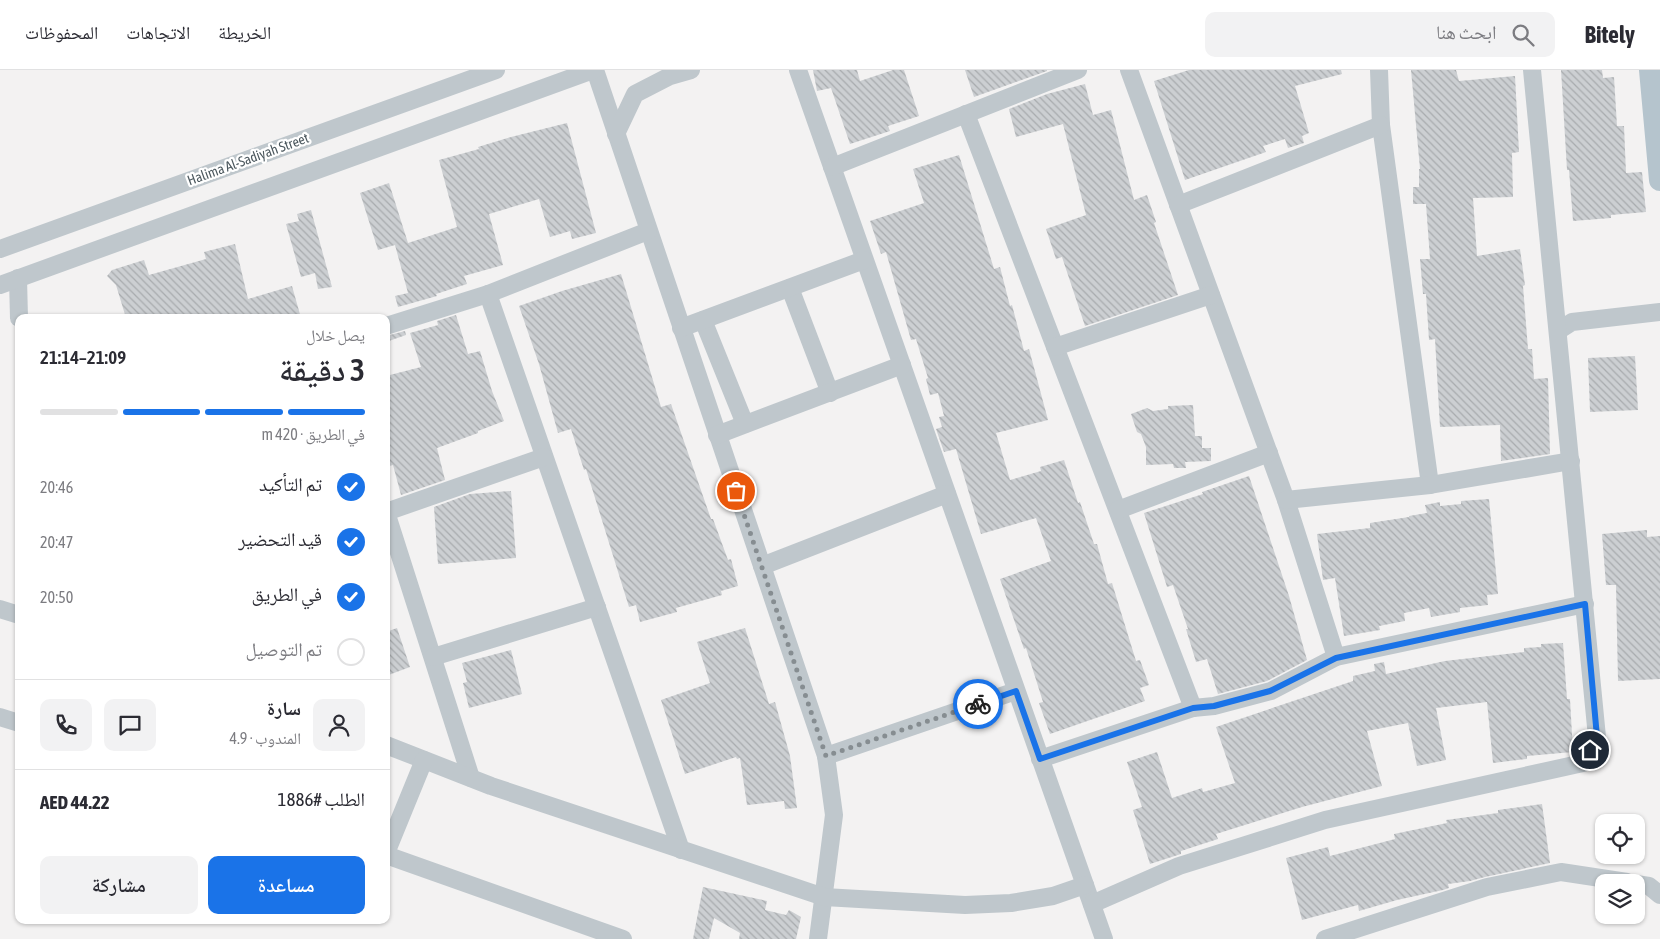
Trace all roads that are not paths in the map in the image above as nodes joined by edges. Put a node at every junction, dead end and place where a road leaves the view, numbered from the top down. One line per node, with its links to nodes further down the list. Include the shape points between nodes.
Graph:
1 (496, 70): 17 (street, Halima Al-Sadiyah Street)
2 (594, 70): 12 (street); 19 (street)
3 (691, 70): 12 (street, via 670,76 635,94)
4 (1078, 70): 10 (street)
5 (1129, 70): 15 (street)
6 (1379, 70): 11 (street)
7 (1532, 70): 29 (street)
8 (1650, 70): 14 (main road)
9 (796, 71): 13 (street)
10 (966, 114): 13 (street); 30 (street)
11 (1381, 125): 15 (street); 38 (street)
12 (616, 134): 16 (street)
13 (832, 167): 18 (street)
14 (1660, 180)
15 (1178, 205): 23 (street)
16 (648, 230): 22 (street); 28 (street)
17 (0, 249)
18 (864, 260): 21 (street); 31 (street)
19 (18, 278): 20 (street); 25 (street)
20 (0, 285)
21 (790, 288): 26 (street); 32 (street)
22 (488, 294): 27 (street); 36 (street)
23 (1212, 295): 30 (street); 35 (street)
24 (1660, 312): 29 (street, via 1572,322)
25 (19, 314)
26 (703, 320): 28 (street); 33 (street)
27 (390, 325)
28 (681, 328): 34 (street)
29 (1558, 331): 37 (street)
30 (1056, 347): 41 (street)
31 (902, 366): 32 (street); 39 (street)
32 (830, 392): 33 (street)
33 (745, 424): 34 (street)
34 (717, 435): 44 (street)
35 (1269, 454): 40 (street); 41 (street)
36 (544, 456): 42 (street); 46 (street)
37 (1571, 461): 38 (street); 45 (street)
38 (1430, 485): 40 (street)
39 (947, 494): 44 (street); 51 (street)
40 (1286, 500): 50 (street)
41 (1118, 510): 52 (street)
42 (390, 511)
43 (390, 524): 49 (street)
44 (762, 566): 56 (street)
45 (1585, 604): 50 (street); 68 (street, via 1597,737 1583,763 1325,820 1179,866)
46 (597, 607): 49 (street); 61 (street)
47 (0, 609): 48 (street)
48 (15, 614)
49 (433, 657): 59 (street)
50 (1336, 658): 52 (street, via 1270,691 1214,706)
51 (1016, 691): 56 (street); 57 (street)
52 (1193, 708): 57 (street)
53 (0, 717): 54 (street)
54 (15, 723)
55 (390, 747): 58 (street)
56 (826, 756): 67 (street, via 834,815)
57 (1040, 759): 64 (street)
58 (424, 760): 59 (street); 60 (street)
59 (471, 778): 61 (street)
60 (390, 844)
61 (681, 850): 67 (street)
62 (390, 855): 69 (street)
63 (1595, 877): 72 (street, via 1561,872 1487,887)
64 (1085, 885): 67 (street, via 1053,896 1011,903 965,905); 68 (street)
65 (1645, 885): 66 (street)
66 (1660, 895)
67 (824, 897): 70 (street)
68 (1092, 904): 71 (street)
69 (623, 939)
70 (818, 939)
71 (1104, 939)
72 (1325, 939)

